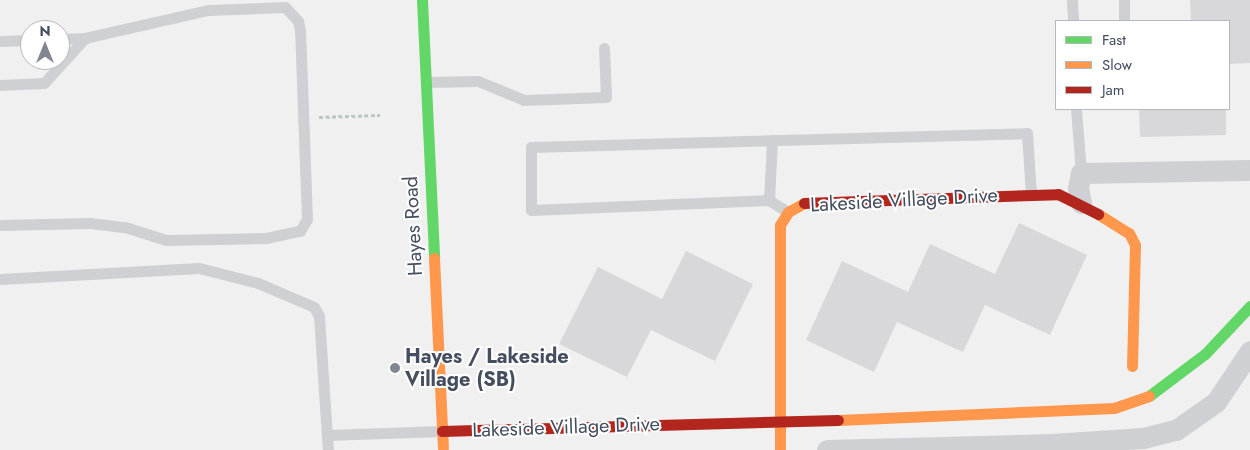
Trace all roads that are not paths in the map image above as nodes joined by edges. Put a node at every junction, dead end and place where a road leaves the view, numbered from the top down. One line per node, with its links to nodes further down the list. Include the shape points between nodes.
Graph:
1 (422, 0): 11 (street, Hayes Road)
2 (1072, 0): 4 (lane)
3 (1124, 0): 5 (lane)
4 (1073, 20)
5 (1124, 20)
6 (85, 38): 7 (lane); 12 (lane, via 44,83); 21 (lane, via 208,10 285,7 298,21 300,31 307,219 300,231 266,238 166,240 125,227 90,223)
7 (70, 39)
8 (20, 40): 9 (lane)
9 (0, 41)
10 (604, 48): 11 (lane, via 606,97 524,100 478,81)
11 (424, 82): 27 (street, Hayes Road)
12 (0, 85)
13 (1076, 110): 16 (lane)
14 (772, 140): 17 (lane, via 1027,133); 18 (lane); 18 (lane, via 531,146 531,210)
15 (1250, 170): 16 (street)
16 (1081, 172): 19 (street, via 1078,188)
17 (1031, 195): 19 (street, Lakeside Village Drive, via 1058,194); 20 (street, Lakeside Village Drive, via 805,203)
18 (769, 200): 20 (lane)
19 (1081, 203): 25 (street, Lakeside Village Drive, via 1129,233 1135,245)
20 (788, 212): 26 (street, Lakeside Village Drive, via 780,225)
21 (0, 224)
22 (0, 279): 28 (lane, via 199,268 258,283 314,307 319,316)
23 (1250, 306): 26 (street, Lakeside Village Drive, via 1205,354 1148,396 1114,408)
24 (1250, 351): 32 (street, via 1216,402 1176,430 1159,434 1052,444)
25 (1132, 366)
26 (780, 421): 27 (street, Lakeside Village Drive); 31 (street, Lakeside Village Drive)
27 (442, 431): 28 (lane); 30 (street, Hayes Road)
28 (327, 435): 29 (lane)
29 (328, 450)
30 (443, 450)
31 (780, 450)
32 (828, 450)

